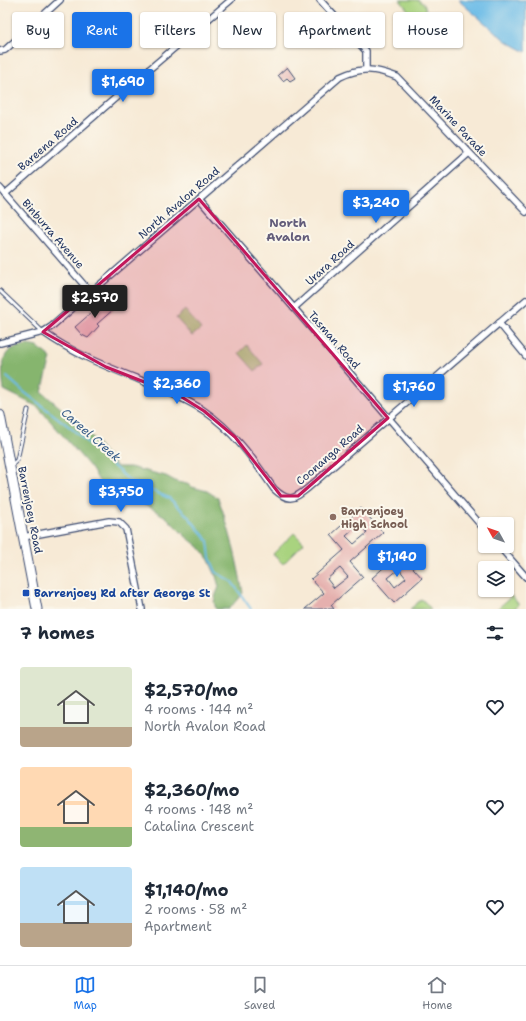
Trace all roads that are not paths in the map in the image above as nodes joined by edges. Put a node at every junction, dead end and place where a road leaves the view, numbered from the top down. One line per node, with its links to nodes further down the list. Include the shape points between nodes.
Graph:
1 (60, 0): 4 (street, via 5,50)
2 (231, 0): 8 (street, Bareena Road)
3 (320, 0): 5 (street, via 366,51)
4 (0, 51)
5 (366, 69): 6 (street, Marine Parade, via 397,77); 9 (street, North Avalon Road, via 340,77)
6 (469, 153): 10 (street, Marine Parade); 14 (street, Urara Road)
7 (0, 188): 8 (street, Binburra Avenue)
8 (5, 194): 12 (street, Binburra Avenue)
9 (198, 199): 12 (street, North Avalon Road); 14 (street, Tasman Road)
10 (526, 212)
11 (0, 291): 16 (lane)
12 (90, 293): 16 (street, North Avalon Road)
13 (526, 300): 15 (street, Coonanga Road)
14 (294, 308): 21 (street, Tasman Road)
15 (499, 323): 18 (street); 21 (street, Coonanga Road)
16 (43, 332): 17 (street, North Avalon Road); 21 (street, Coonanga Road, via 56,342 106,366 180,396 204,411 235,437 281,496 298,496)
17 (0, 343)
18 (526, 356)
19 (28, 410): 22 (lane, via 17,460)
20 (0, 415): 22 (main road, Barrenjoey Road)
21 (388, 418): 23 (street, Tasman Road)
22 (10, 468): 24 (main road, Barrenjoey Road)
23 (478, 522)
24 (23, 537): 27 (main road, Barrenjoey Road); 28 (street, via 109,521 119,522 126,529)
25 (505, 553): 26 (street)
26 (526, 577)
27 (37, 609)
28 (142, 609)

